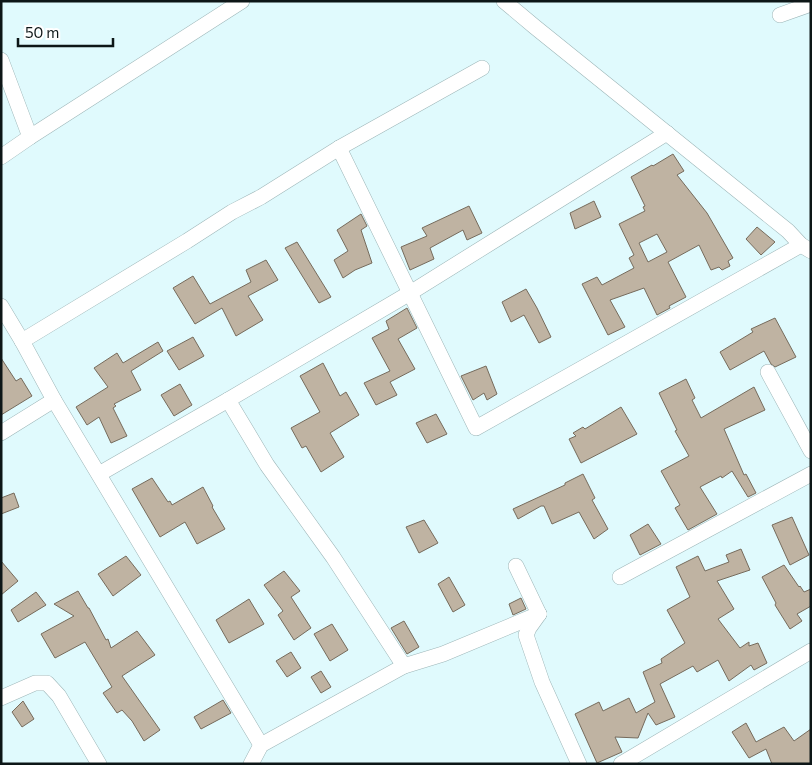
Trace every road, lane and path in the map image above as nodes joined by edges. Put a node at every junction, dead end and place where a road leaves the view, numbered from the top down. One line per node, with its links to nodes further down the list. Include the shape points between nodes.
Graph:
1 (242, 1): 8 (street)
2 (504, 1): 7 (street)
3 (811, 4): 4 (street)
4 (780, 15)
5 (1, 60): 8 (street)
6 (482, 68): 9 (street)
7 (667, 133): 11 (street); 12 (street)
8 (30, 137): 10 (street)
9 (339, 148): 12 (street); 14 (street)
10 (1, 157)
11 (806, 248): 12 (street, via 476,428)
12 (410, 293): 17 (street)
13 (1, 306): 14 (street)
14 (22, 341): 16 (street)
15 (768, 372): 19 (street)
16 (54, 400): 18 (street); 20 (street)
17 (228, 400): 20 (street); 26 (street, via 267,465 333,557)
18 (1, 433)
19 (811, 451)
20 (99, 474): 28 (street)
21 (811, 474): 23 (street)
22 (516, 566): 24 (street)
23 (620, 577)
24 (539, 614): 26 (street, via 443,654); 31 (street, via 526,634 542,682)
25 (811, 651): 32 (street)
26 (404, 666): 28 (street)
27 (1, 698): 29 (street, via 35,683 47,683 59,696)
28 (261, 744): 30 (street)
29 (99, 764)
30 (251, 764)
31 (579, 764)
32 (621, 764)

